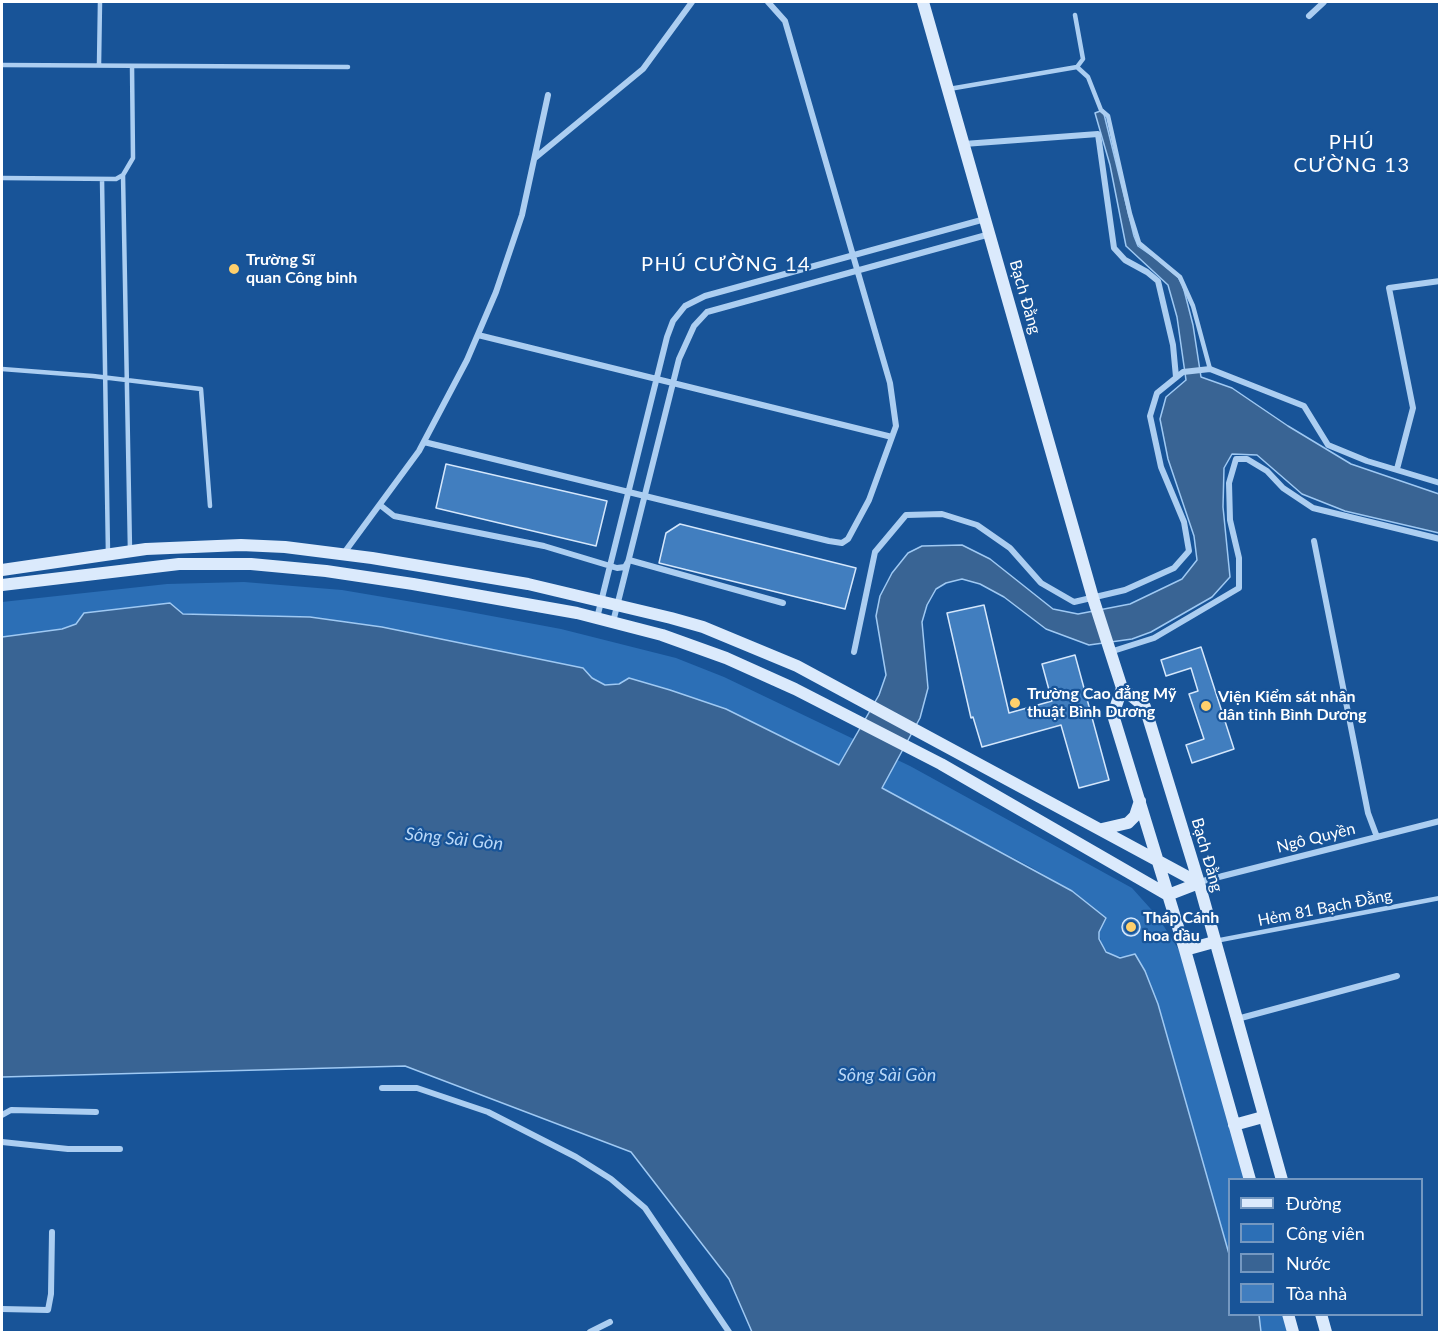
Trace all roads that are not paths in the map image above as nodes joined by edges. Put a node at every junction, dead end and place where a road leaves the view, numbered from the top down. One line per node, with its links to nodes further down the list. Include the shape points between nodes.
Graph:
1 (100, 2): 9 (lane)
2 (692, 2): 16 (street, via 643,69)
3 (768, 2): 22 (street, via 784,21)
4 (923, 2): 13 (street, Bạch Đằng)
5 (1324, 2): 7 (street)
6 (1074, 15): 12 (lane, via 1083,59)
7 (1309, 16)
8 (2, 65): 9 (lane)
9 (99, 65): 10 (lane)
10 (132, 66): 11 (lane); 17 (lane, via 132,158)
11 (348, 67)
12 (1077, 67): 13 (lane); 27 (lane, via 1088,77 1101,110 1108,116 1136,234 1143,248 1180,277 1193,306)
13 (949, 89): 15 (street, Bạch Đằng)
14 (548, 95): 16 (street)
15 (964, 144): 20 (street, Bạch Đằng); 30 (street, via 1098,134 1114,248 1158,281)
16 (534, 158): 25 (street, via 522,215)
17 (123, 175): 19 (lane); 31 (lane)
18 (2, 178): 19 (lane)
19 (102, 179): 28 (lane)
20 (986, 219): 21 (street, Bạch Đằng); 22 (street)
21 (990, 234): 23 (street); 51 (street, Bạch Đằng)
22 (853, 255): 23 (street); 29 (street, via 705,296 685,306 670,329)
23 (857, 268): 32 (street, via 707,312 694,326); 33 (street, via 890,383 896,426)
24 (1440, 281): 35 (street, via 1389,288 1413,408)
25 (478, 334): 29 (street); 34 (street)
26 (2, 369): 28 (lane)
27 (1206, 370): 30 (street, via 1183,372); 35 (street, via 1304,406 1328,445)
28 (105, 377): 31 (lane); 43 (lane)
29 (657, 377): 32 (street); 37 (street)
30 (1176, 377): 51 (street, via 1157,393 1150,416 1161,467 1184,522 1190,552 1174,568)
31 (127, 380): 40 (lane, via 201,389); 43 (lane)
32 (674, 381): 33 (street); 38 (street)
33 (892, 437): 38 (street, via 869,500 842,543)
34 (424, 442): 37 (street); 39 (street)
35 (1397, 469): 36 (street)
36 (1440, 483)
37 (628, 492): 38 (street); 46 (street)
38 (645, 496): 45 (street)
39 (380, 505): 44 (street); 46 (street, via 394,516 544,546)
40 (210, 506)
41 (1440, 539): 57 (street, via 1313,508 1283,488 1267,471 1247,459 1236,459 1229,492 1230,520 1239,558 1239,588 1154,638)
42 (1314, 541): 62 (street, via 1368,813)
43 (119, 552): 44 (street, via 241,545); 47 (street); 48 (street)
44 (344, 554): 50 (street)
45 (628, 560): 46 (street, via 621,568); 52 (street); 53 (street)
46 (610, 565): 50 (street)
47 (2, 570)
48 (121, 570): 49 (street); 54 (street, via 179,564 251,564 326,571)
49 (2, 585)
50 (601, 600): 53 (street); 54 (street)
51 (1094, 600): 56 (street, via 1074,602 1041,583 1010,548 977,525 942,514 906,515 875,552); 57 (street, Bạch Đằng)
52 (783, 603)
53 (618, 604): 55 (street); 61 (street, via 704,627 797,666)
54 (597, 618): 55 (street)
55 (613, 622): 65 (street, via 726,658 795,689 941,764)
56 (854, 652)
57 (1110, 652): 58 (street)
58 (1122, 688): 59 (street, via 1113,715); 64 (street, Bạch Đằng, via 1145,707)
59 (1140, 801): 61 (street, via 1128,824); 63 (street)
60 (1440, 820): 62 (street, Ngô Quyền)
61 (1102, 829): 63 (street)
62 (1377, 837): 64 (street, Ngô Quyền)
63 (1158, 862): 64 (street); 65 (street)
64 (1199, 882): 65 (street); 67 (street, Bạch Đằng)
65 (1168, 895): 68 (street)
66 (1440, 898): 67 (lane, Hẻm 81 Bạch Đằng)
67 (1214, 942): 68 (street); 70 (street, Bạch Đằng)
68 (1185, 950): 75 (street)
69 (1397, 976): 70 (street)
70 (1236, 1020): 74 (street, Bạch Đằng)
71 (382, 1088): 86 (street, via 417,1088 488,1112 611,1179 645,1208)
72 (96, 1112): 73 (street, via 11,1110)
73 (2, 1116)
74 (1263, 1117): 75 (street); 79 (street, Bạch Đằng)
75 (1234, 1125): 78 (street)
76 (2, 1142): 77 (street, via 68,1149)
77 (120, 1149)
78 (1250, 1178)
79 (1281, 1178)
80 (52, 1232): 81 (street, via 48,1310)
81 (2, 1310)
82 (1289, 1316): 87 (street)
83 (1322, 1316): 88 (street)
84 (610, 1322): 85 (street)
85 (590, 1332)
86 (729, 1332)
87 (1293, 1332)
88 (1326, 1332)

